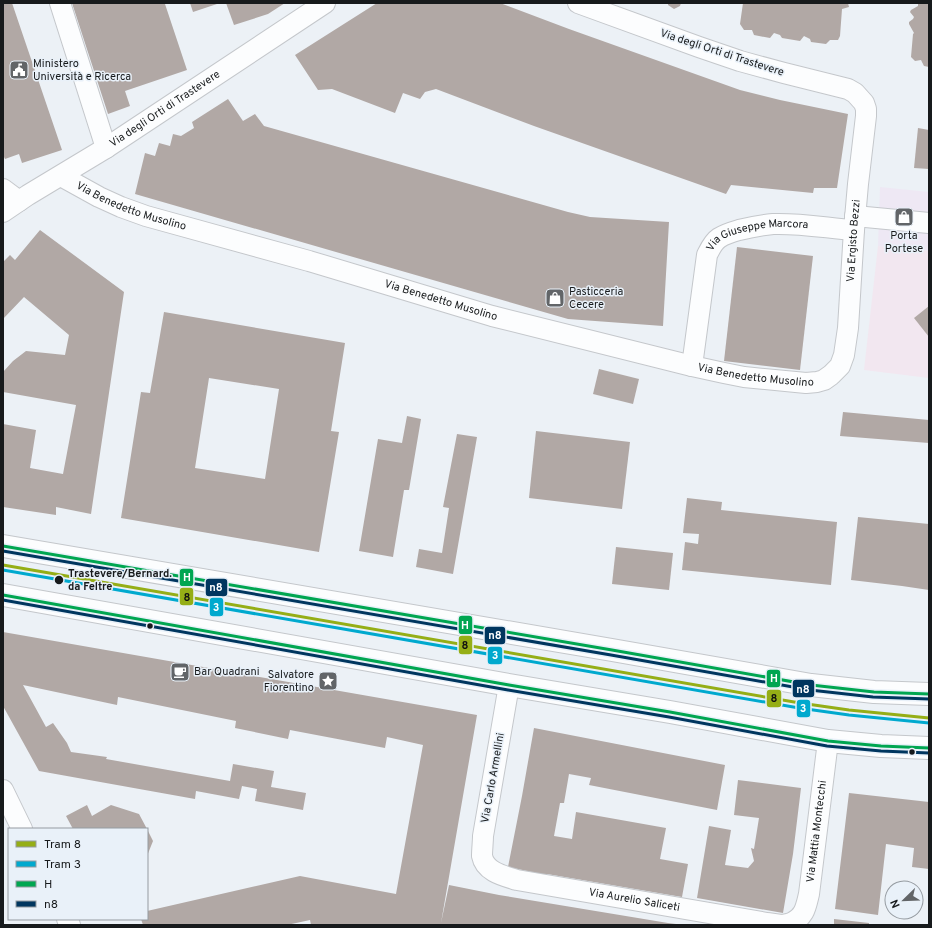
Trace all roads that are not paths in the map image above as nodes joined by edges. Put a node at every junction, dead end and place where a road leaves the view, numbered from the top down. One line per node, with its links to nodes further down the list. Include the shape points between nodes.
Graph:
1 (60, 3): 5 (street)
2 (325, 3): 5 (street, Via degli Orti di Trastevere)
3 (578, 3): 4 (street, Via degli Orti di Trastevere, via 740,61 848,89)
4 (864, 103): 9 (street, Via Ergisto Bezzi, via 866,123)
5 (106, 148): 6 (street, Via degli Orti di Trastevere)
6 (61, 176): 8 (street, Via degli Orti di Trastevere); 11 (street, Via Benedetto Musolino, via 99,197 146,216 492,316)
7 (3, 189): 8 (street)
8 (11, 206)
9 (855, 223): 10 (street, Via Giuseppe Marcora); 11 (street, Via Giuseppe Marcora, via 773,224 730,233 718,239 706,255); 12 (street, Via Ergisto Bezzi, via 844,355 840,366)
10 (929, 223)
11 (692, 366): 12 (street, Via Benedetto Musolino, via 744,377 806,383 817,382)
12 (831, 376)
13 (3, 546): 16 (main road, via 811,685 874,692)
14 (3, 595): 15 (main road)
15 (509, 685): 17 (main road); 21 (street, Via Carlo Armellini, via 483,836 482,856)
16 (929, 694)
17 (828, 741): 18 (main road); 22 (street, Via Mattia Montecchi, via 809,894 804,913)
18 (929, 748)
19 (3, 790): 20 (street)
20 (22, 828)
21 (490, 869): 22 (street, Via Aurelio Saliceti, via 517,880 774,925)
22 (787, 923)

